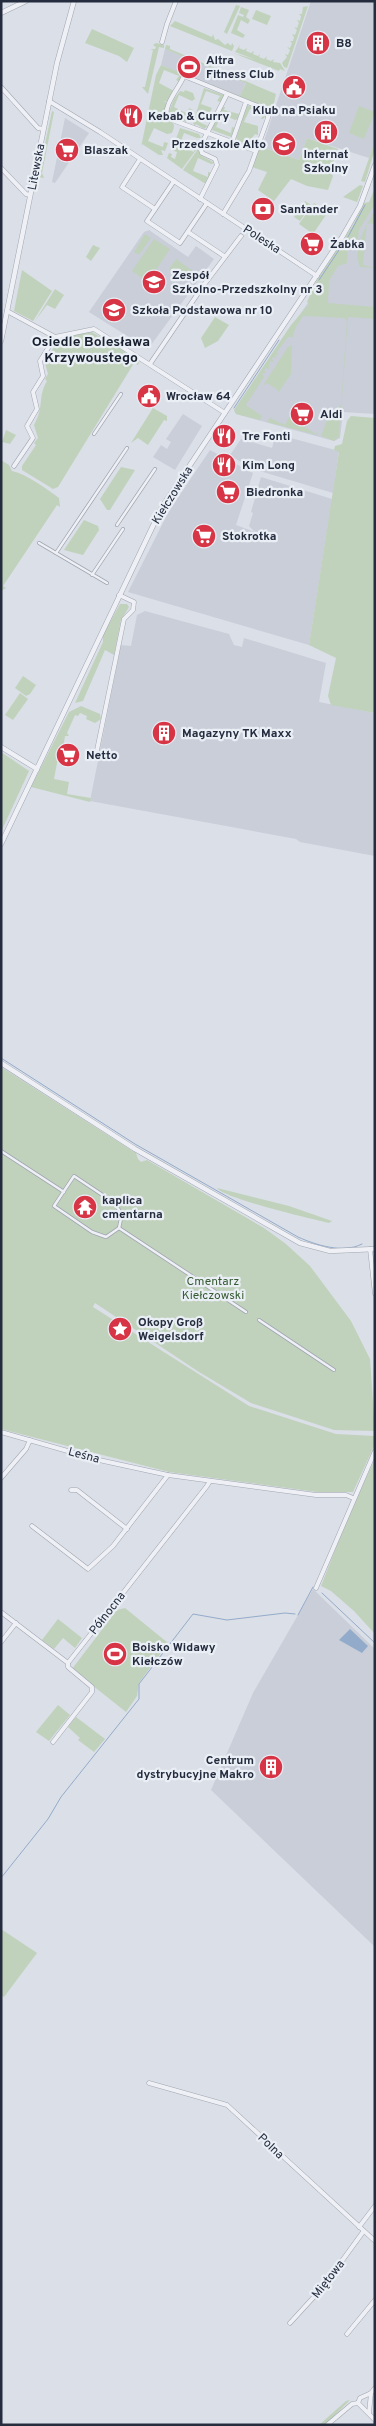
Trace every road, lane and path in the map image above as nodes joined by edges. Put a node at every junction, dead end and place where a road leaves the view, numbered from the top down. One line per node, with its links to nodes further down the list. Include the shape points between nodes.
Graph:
1 (26, 1): 4 (street)
2 (74, 1): 8 (street, Litewska)
3 (176, 1): 5 (street)
4 (1, 13)
5 (162, 42)
6 (1, 87): 10 (street, via 38,128)
7 (227, 94): 9 (street); 11 (street); 11 (street, via 184,76 166,113 170,119)
8 (49, 101): 10 (street, Litewska); 14 (street, Poleska)
9 (246, 102): 12 (street); 13 (street, via 268,112)
10 (43, 129): 18 (street, Litewska)
11 (208, 134): 12 (street); 19 (street, via 200,151 215,159 217,165)
12 (232, 142): 13 (street)
13 (256, 151): 22 (street)
14 (140, 159): 17 (street, Poleska); 21 (street, via 122,187)
15 (375, 165): 26 (street, Kiełczowska, via 354,217)
16 (1, 168): 18 (street)
17 (174, 181): 19 (street, Poleska); 21 (street)
18 (30, 195): 27 (street, Litewska)
19 (200, 199): 20 (street, Poleska)
20 (207, 203): 22 (street, Poleska); 23 (street)
21 (155, 209): 23 (street, via 147,221 180,243)
22 (223, 214): 26 (street, Poleska)
23 (188, 232): 25 (street)
24 (241, 236): 25 (street, Poleska, via 229,254)
25 (224, 256): 31 (street, Poleska)
26 (317, 276): 33 (street, Kiełczowska)
27 (7, 310): 28 (street, Litewska); 29 (street)
28 (2, 333): 30 (street, Litewska)
29 (55, 336): 31 (street, via 94,328); 36 (street, via 40,361 43,376 33,392 37,409 27,426 33,438)
30 (1, 341)
31 (150, 364): 33 (street)
32 (121, 394): 34 (street)
33 (225, 413): 44 (street, Kiełczowska, via 162,507)
34 (94, 434)
35 (127, 448): 41 (street)
36 (14, 466)
37 (155, 468): 38 (street)
38 (118, 525)
39 (123, 529): 42 (street)
40 (38, 543): 41 (street)
41 (56, 553): 42 (street)
42 (92, 575): 43 (street)
43 (108, 583)
44 (119, 595): 46 (street, via 134,602 124,619); 47 (street, Kiełczowska)
45 (1, 747): 47 (street)
46 (96, 755)
47 (37, 769): 48 (street, Kiełczowska)
48 (1, 844)
49 (1, 1063): 53 (street, via 135,1148 300,1242 330,1251)
50 (1, 1151): 51 (street)
51 (64, 1192): 52 (street, via 54,1206 92,1232 106,1237); 52 (street, via 74,1176 112,1202 122,1214)
52 (119, 1228): 55 (street)
53 (373, 1249): 54 (street)
54 (375, 1294)
55 (246, 1312)
56 (259, 1320): 57 (street)
57 (334, 1370)
58 (1, 1432): 59 (street, Leśna)
59 (30, 1440): 61 (street, Leśna); 62 (street)
60 (375, 1451): 65 (street)
61 (168, 1475): 63 (street, Leśna); 67 (street)
62 (1, 1478)
63 (210, 1481): 65 (street, Leśna); 72 (street, Północna)
64 (71, 1490): 67 (street, via 77,1490)
65 (353, 1498): 68 (street)
66 (32, 1526): 67 (street, via 88,1569)
67 (127, 1529)
68 (316, 1588)
69 (1, 1612): 70 (street)
70 (16, 1623): 71 (street); 72 (street)
71 (1, 1642)
72 (68, 1663): 73 (street, via 68,1667 92,1687 92,1692)
73 (53, 1742)
74 (148, 2083): 76 (street, Polna, via 227,2105)
75 (375, 2206): 76 (street)
76 (359, 2227): 77 (street, Polna)
77 (363, 2232): 78 (street, Polna); 80 (street, Miętowa, via 323,2287)
78 (375, 2241)
79 (375, 2300): 81 (street)
80 (290, 2323)
81 (347, 2334)
82 (375, 2388): 83 (street)
83 (371, 2393): 84 (street); 85 (street)
84 (359, 2400): 85 (street); 87 (street)
85 (369, 2413): 86 (street)
86 (375, 2420)
87 (327, 2425)

